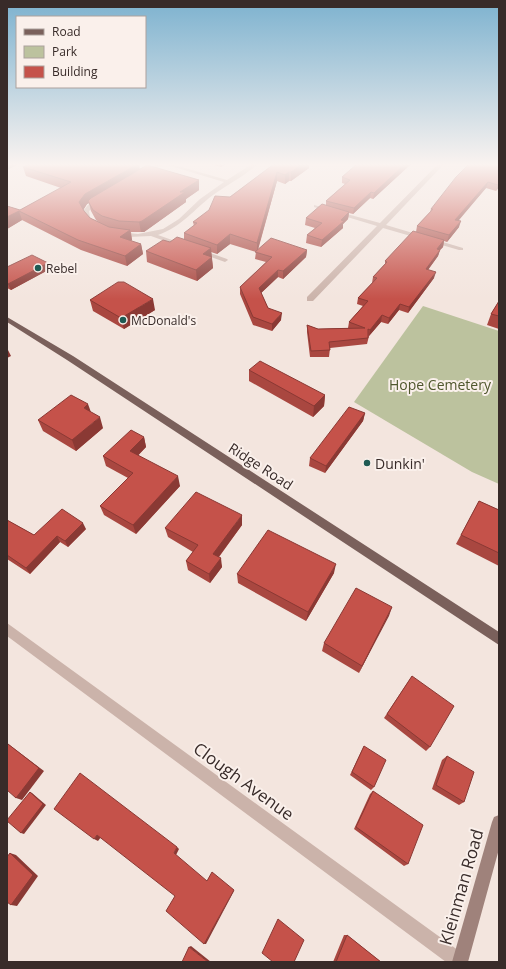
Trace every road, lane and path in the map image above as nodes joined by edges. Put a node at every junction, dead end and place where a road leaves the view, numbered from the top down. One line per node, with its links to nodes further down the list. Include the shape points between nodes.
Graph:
1 (87, 209): 6 (street, via 87,218)
2 (194, 209): 8 (street, via 164,232)
3 (326, 209): 5 (street)
4 (397, 209): 5 (street)
5 (381, 226): 9 (street); 11 (street)
6 (100, 228)
7 (109, 232): 8 (street)
8 (153, 235): 10 (street)
9 (461, 249)
10 (225, 260)
11 (310, 299)
12 (7, 319): 14 (main road, Ridge Road)
13 (7, 629): 16 (street, Clough Avenue)
14 (499, 639)
15 (499, 822): 16 (street, Kleinman Road)
16 (460, 962)

